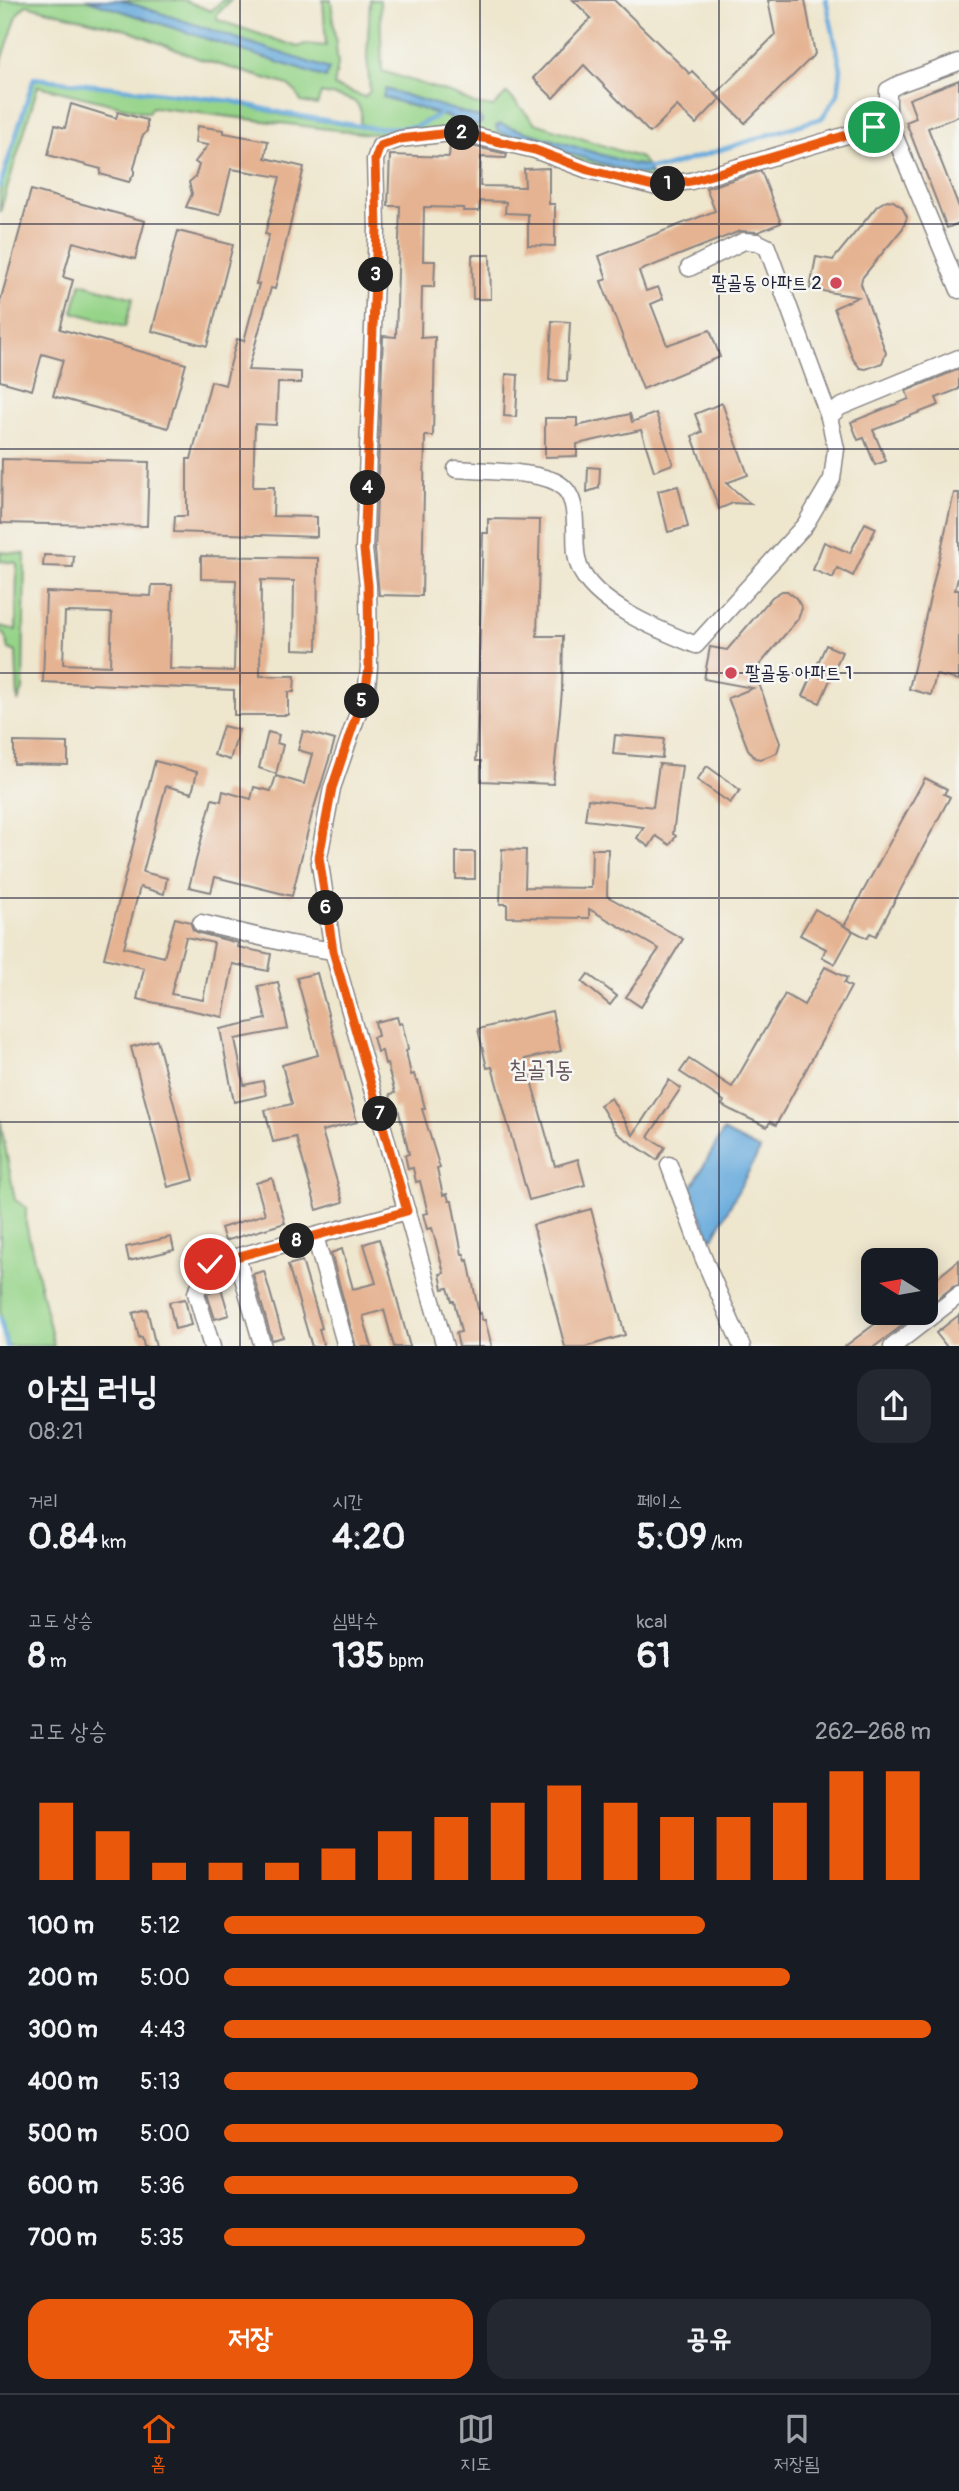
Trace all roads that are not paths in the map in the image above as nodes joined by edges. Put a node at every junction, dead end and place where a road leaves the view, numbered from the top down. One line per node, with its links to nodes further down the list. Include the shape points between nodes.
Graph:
1 (959, 62): 2 (street, via 888,90)
2 (888, 120): 4 (street); 9 (street, via 691,181 653,186 458,132 380,146 375,160 377,229 364,550 369,667 332,788 319,857)
3 (689, 268): 6 (street, via 744,241 767,247)
4 (959, 290)
5 (959, 358): 6 (street, via 840,407)
6 (829, 417): 7 (street, via 836,449 832,479 805,524 696,645 657,629 591,586 579,566 576,520 567,492 557,482)
7 (456, 469)
8 (201, 923): 9 (street)
9 (333, 951): 11 (street)
10 (669, 1165): 19 (street)
11 (407, 1211): 12 (street); 18 (street)
12 (315, 1236): 13 (street); 17 (street)
13 (237, 1257): 15 (street, via 210,1264 196,1293); 16 (street)
14 (959, 1295): 20 (street)
15 (212, 1346)
16 (263, 1346)
17 (346, 1346)
18 (445, 1346)
19 (742, 1346)
20 (892, 1346)

